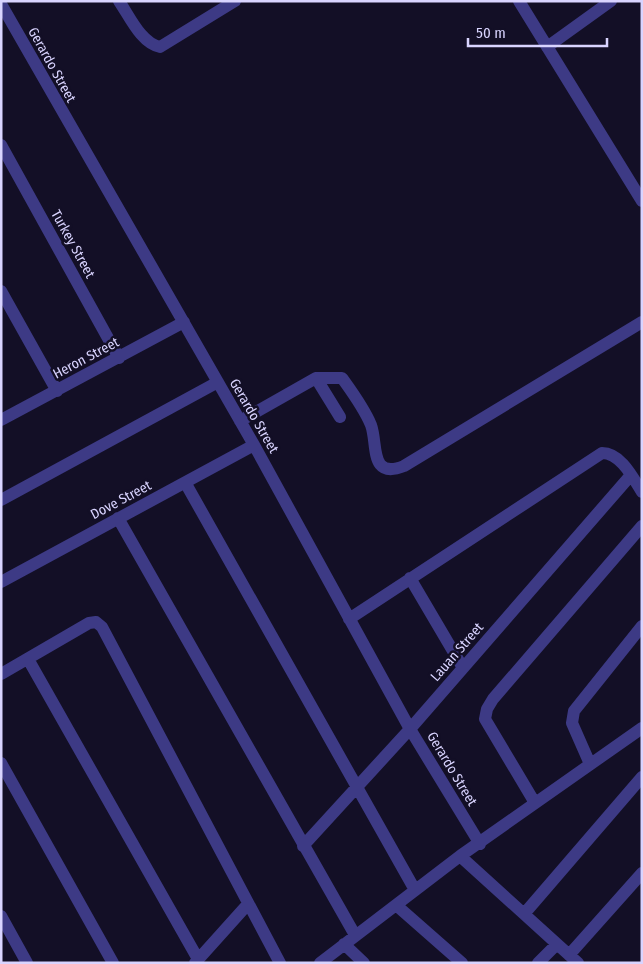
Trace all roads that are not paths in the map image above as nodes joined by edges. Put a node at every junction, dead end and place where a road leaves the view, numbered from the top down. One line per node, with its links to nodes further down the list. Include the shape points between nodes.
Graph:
1 (119, 1): 2 (street, via 151,45 160,47)
2 (235, 1)
3 (519, 1): 6 (street)
4 (610, 1): 6 (street)
5 (1, 4): 10 (street, Gerardo Street)
6 (547, 47): 8 (street)
7 (1, 145): 12 (street, Turkey Street)
8 (642, 202)
9 (1, 291): 15 (street)
10 (184, 322): 12 (street, Heron Street); 14 (street, Gerardo Street)
11 (642, 322): 13 (street, via 394,470 385,468 376,459 371,426 342,378)
12 (118, 358): 15 (street, Heron Street)
13 (316, 378): 16 (street); 18 (street)
14 (218, 382): 18 (street, Gerardo Street); 23 (street)
15 (57, 391): 17 (street, Heron Street)
16 (340, 417)
17 (2, 419)
18 (240, 421): 19 (street, Gerardo Street)
19 (254, 445): 21 (street, Dove Street); 28 (street, Gerardo Street)
20 (631, 475): 22 (street); 26 (street, via 615,456 602,453); 31 (street, Lauan Street)
21 (186, 484): 24 (street, Dove Street); 38 (street)
22 (642, 492)
23 (1, 500)
24 (118, 518): 27 (street, Dove Street); 41 (street)
25 (642, 526): 39 (street, via 487,710 485,719)
26 (410, 578): 28 (street); 31 (street)
27 (1, 582)
28 (349, 619): 34 (street, Gerardo Street)
29 (642, 626): 36 (street, via 574,711 572,724)
30 (28, 659): 32 (street); 45 (street, via 89,623 96,622 102,627); 53 (street)
31 (463, 668): 34 (street, Lauan Street)
32 (1, 674)
33 (642, 728): 36 (street)
34 (410, 729): 38 (street, Lauan Street); 40 (street, Gerardo Street)
35 (1, 764): 55 (street)
36 (590, 764): 39 (street)
37 (642, 777): 47 (street)
38 (358, 788): 41 (street, Lauan Street); 44 (street)
39 (535, 803): 40 (street)
40 (480, 844): 42 (street)
41 (302, 846): 49 (street)
42 (460, 856): 44 (street); 47 (street)
43 (642, 873): 52 (street)
44 (415, 890): 46 (street)
45 (248, 904): 53 (street); 56 (street)
46 (396, 904): 49 (street); 59 (street)
47 (524, 914): 51 (street)
48 (1, 916): 54 (street)
49 (355, 936): 50 (street)
50 (344, 944): 57 (street); 58 (street)
51 (557, 944): 52 (street); 60 (street)
52 (573, 959)
53 (196, 961)
54 (27, 963)
55 (113, 963)
56 (280, 963)
57 (320, 963)
58 (364, 963)
59 (462, 963)
60 (538, 963)

